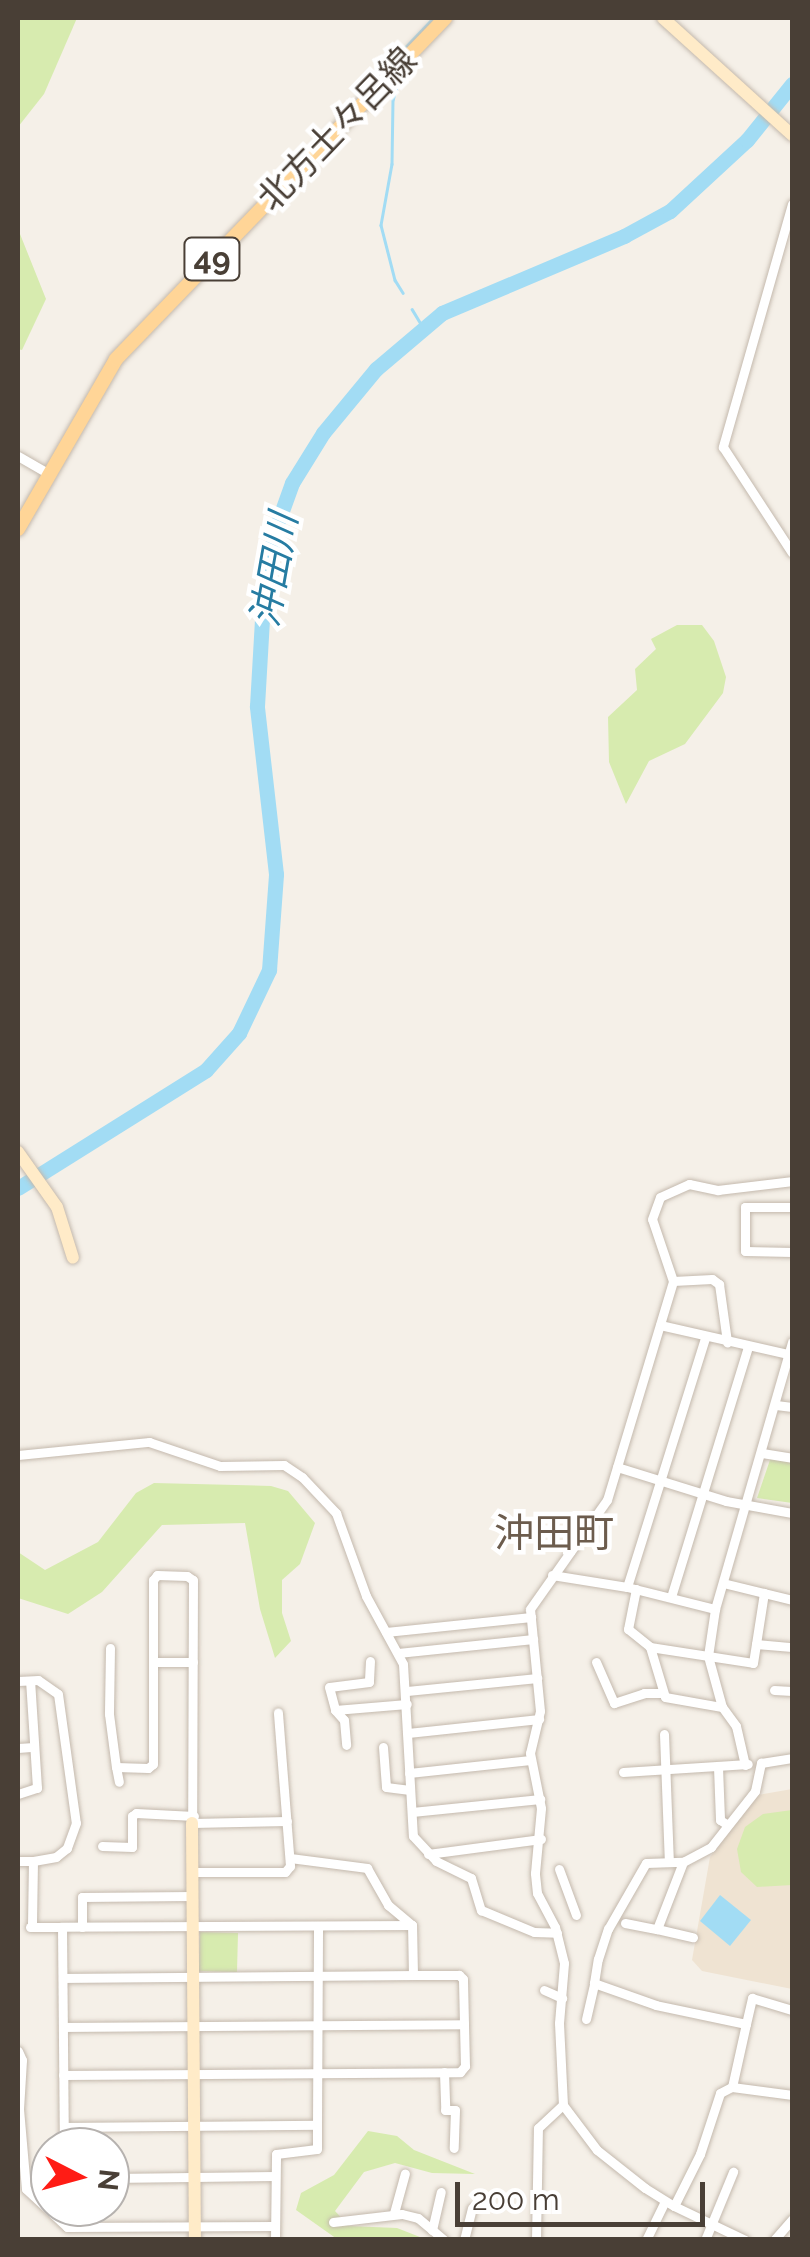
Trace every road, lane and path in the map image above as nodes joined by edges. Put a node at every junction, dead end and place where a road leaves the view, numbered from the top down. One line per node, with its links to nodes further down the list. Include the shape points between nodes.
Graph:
1 (445, 18): 6 (main road, 北方土々呂線 / 49, via 116,358)
2 (664, 18): 3 (street)
3 (791, 133)
4 (792, 204): 8 (street, via 723,447)
5 (18, 456): 6 (street)
6 (50, 474): 7 (main road, 北方土々呂線 / 49)
7 (18, 529)
8 (792, 553)
9 (18, 1152): 13 (street, via 55,1204)
10 (792, 1182): 14 (street, via 718,1190 689,1184 660,1196 652,1219)
11 (792, 1208): 12 (street, via 745,1207 745,1251)
12 (792, 1252)
13 (74, 1258)
14 (673, 1281): 15 (street); 17 (street, via 720,1284)
15 (660, 1325): 16 (street); 26 (street)
16 (705, 1338): 17 (street); 27 (street)
17 (727, 1342): 19 (street)
18 (792, 1342): 20 (street)
19 (748, 1347): 20 (street); 28 (street)
20 (792, 1355): 21 (street)
21 (776, 1405): 22 (street); 23 (street)
22 (792, 1407)
23 (762, 1453): 25 (street); 29 (street)
24 (18, 1455): 39 (street, via 150,1442 220,1466 289,1467 333,1508)
25 (792, 1458)
26 (617, 1467): 27 (street); 31 (street, via 607,1500)
27 (662, 1481): 28 (street); 33 (street)
28 (704, 1494): 29 (street); 35 (street)
29 (747, 1506): 30 (street); 32 (street)
30 (792, 1512)
31 (552, 1575): 33 (street); 38 (street)
32 (722, 1583): 34 (street); 37 (street)
33 (631, 1588): 35 (street); 42 (street, via 628,1629)
34 (764, 1594): 36 (street); 41 (street)
35 (671, 1597): 37 (street)
36 (792, 1600)
37 (715, 1609): 46 (street)
38 (530, 1617): 39 (street); 40 (street)
39 (386, 1632): 45 (street)
40 (533, 1639): 45 (street); 52 (street)
41 (756, 1644): 43 (street); 46 (street, via 753,1663)
42 (650, 1647): 46 (street); 59 (street)
43 (792, 1647)
44 (110, 1648): 75 (street)
45 (398, 1653): 57 (street)
46 (708, 1656): 61 (street)
47 (370, 1661): 55 (street, via 369,1682)
48 (154, 1662): 49 (street); 49 (street, via 157,1576 193,1580); 75 (street, via 153,1764)
49 (193, 1662): 85 (street)
50 (596, 1662): 59 (street, via 614,1703)
51 (321, 1675): 55 (street)
52 (537, 1678): 57 (street); 64 (street)
53 (18, 1681): 54 (street)
54 (30, 1681): 69 (street); 93 (street, via 58,1694 76,1823 67,1848)
55 (329, 1687): 62 (street)
56 (774, 1690): 58 (street)
57 (407, 1691): 60 (street)
58 (792, 1691)
59 (664, 1693): 61 (street)
60 (407, 1704): 62 (street); 65 (street)
61 (722, 1707): 74 (street, via 736,1726)
62 (335, 1710): 67 (street, via 344,1720)
63 (278, 1712): 86 (street)
64 (539, 1719): 65 (street); 72 (street)
65 (408, 1732): 79 (street)
66 (664, 1734): 77 (street)
67 (346, 1745)
68 (384, 1746): 81 (street, via 386,1787)
69 (34, 1747): 70 (street); 82 (street, via 37,1788)
70 (18, 1748)
71 (792, 1758): 73 (street)
72 (530, 1760): 79 (street); 83 (street)
73 (761, 1764): 74 (street); 87 (street, via 755,1792)
74 (745, 1765): 76 (street)
75 (116, 1767): 80 (street)
76 (718, 1768): 77 (street); 87 (street, via 720,1820)
77 (666, 1770): 78 (street); 94 (street)
78 (623, 1772)
79 (410, 1773): 81 (street)
80 (119, 1782)
81 (410, 1790): 84 (street)
82 (18, 1794)
83 (540, 1799): 84 (street); 88 (street)
84 (412, 1812): 90 (street, via 413,1836)
85 (193, 1820): 86 (street); 89 (street, via 136,1813 132,1847); 97 (street)
86 (287, 1821): 91 (street)
87 (728, 1826): 95 (street, via 710,1847)
88 (540, 1839): 90 (street); 96 (street)
89 (102, 1846)
90 (428, 1854): 107 (street, via 470,1878 481,1910 534,1932)
91 (290, 1858): 97 (street, via 285,1872); 101 (street, via 366,1868 388,1905)
92 (18, 1861): 93 (street)
93 (33, 1861): 105 (street, via 30,1927)
94 (670, 1862): 95 (street); 113 (street, via 646,1863 602,1944)
95 (683, 1862): 106 (street)
96 (536, 1867): 99 (street, via 561,1870); 107 (street, via 538,1893)
97 (192, 1872): 98 (street)
98 (192, 1896): 102 (street); 104 (street, via 82,1897)
99 (576, 1915)
100 (625, 1923): 106 (street)
101 (412, 1925): 103 (street); 109 (street)
102 (192, 1926): 103 (street); 104 (street); 111 (street)
103 (318, 1926): 110 (street)
104 (82, 1927): 105 (street)
105 (62, 1928): 112 (street)
106 (657, 1929): 108 (street)
107 (557, 1933): 115 (street)
108 (692, 1937)
109 (414, 1975): 110 (street); 118 (street, via 459,1975)
110 (318, 1976): 111 (street); 120 (street)
111 (192, 1977): 112 (street); 121 (street)
112 (63, 1978): 122 (street)
113 (594, 1982): 117 (street); 119 (street, via 656,2005)
114 (544, 1990): 115 (street)
115 (562, 1998): 130 (street)
116 (792, 2010): 119 (street, via 752,1998)
117 (586, 2019)
118 (464, 2024): 120 (street); 124 (street, via 464,2066)
119 (746, 2024): 128 (street)
120 (318, 2025): 121 (street); 125 (street)
121 (193, 2026): 122 (street); 126 (street)
122 (63, 2027): 127 (street)
123 (18, 2052): 140 (street)
124 (444, 2072): 125 (street); 134 (street)
125 (320, 2073): 126 (street); 132 (street)
126 (193, 2074): 127 (street); 131 (street)
127 (64, 2075): 133 (street)
128 (732, 2087): 129 (street); 142 (street, via 718,2096 700,2154)
129 (792, 2095)
130 (563, 2106): 142 (street, via 597,2150); 156 (street, via 538,2128)
131 (194, 2124): 132 (street); 133 (street); 138 (street)
132 (317, 2125): 137 (street, via 318,2149 278,2152)
133 (64, 2127)
134 (454, 2148)
135 (732, 2172): 148 (street)
136 (405, 2173): 145 (street)
137 (276, 2176): 138 (street); 149 (street)
138 (194, 2177): 139 (street); 152 (street)
139 (130, 2178)
140 (22, 2192)
141 (440, 2192): 151 (street)
142 (669, 2204): 148 (street); 157 (street)
143 (792, 2206): 146 (street)
144 (472, 2208): 155 (street)
145 (394, 2213): 147 (street); 151 (street, via 418,2218)
146 (791, 2219): 160 (street)
147 (333, 2222)
148 (712, 2224): 158 (street); 159 (street)
149 (275, 2226): 152 (street); 153 (street)
150 (68, 2227): 152 (street)
151 (432, 2230): 154 (street)
152 (195, 2233)
153 (275, 2240)
154 (444, 2240)
155 (464, 2240)
156 (536, 2240)
157 (646, 2240)
158 (705, 2240)
159 (746, 2240)
160 (774, 2240)

